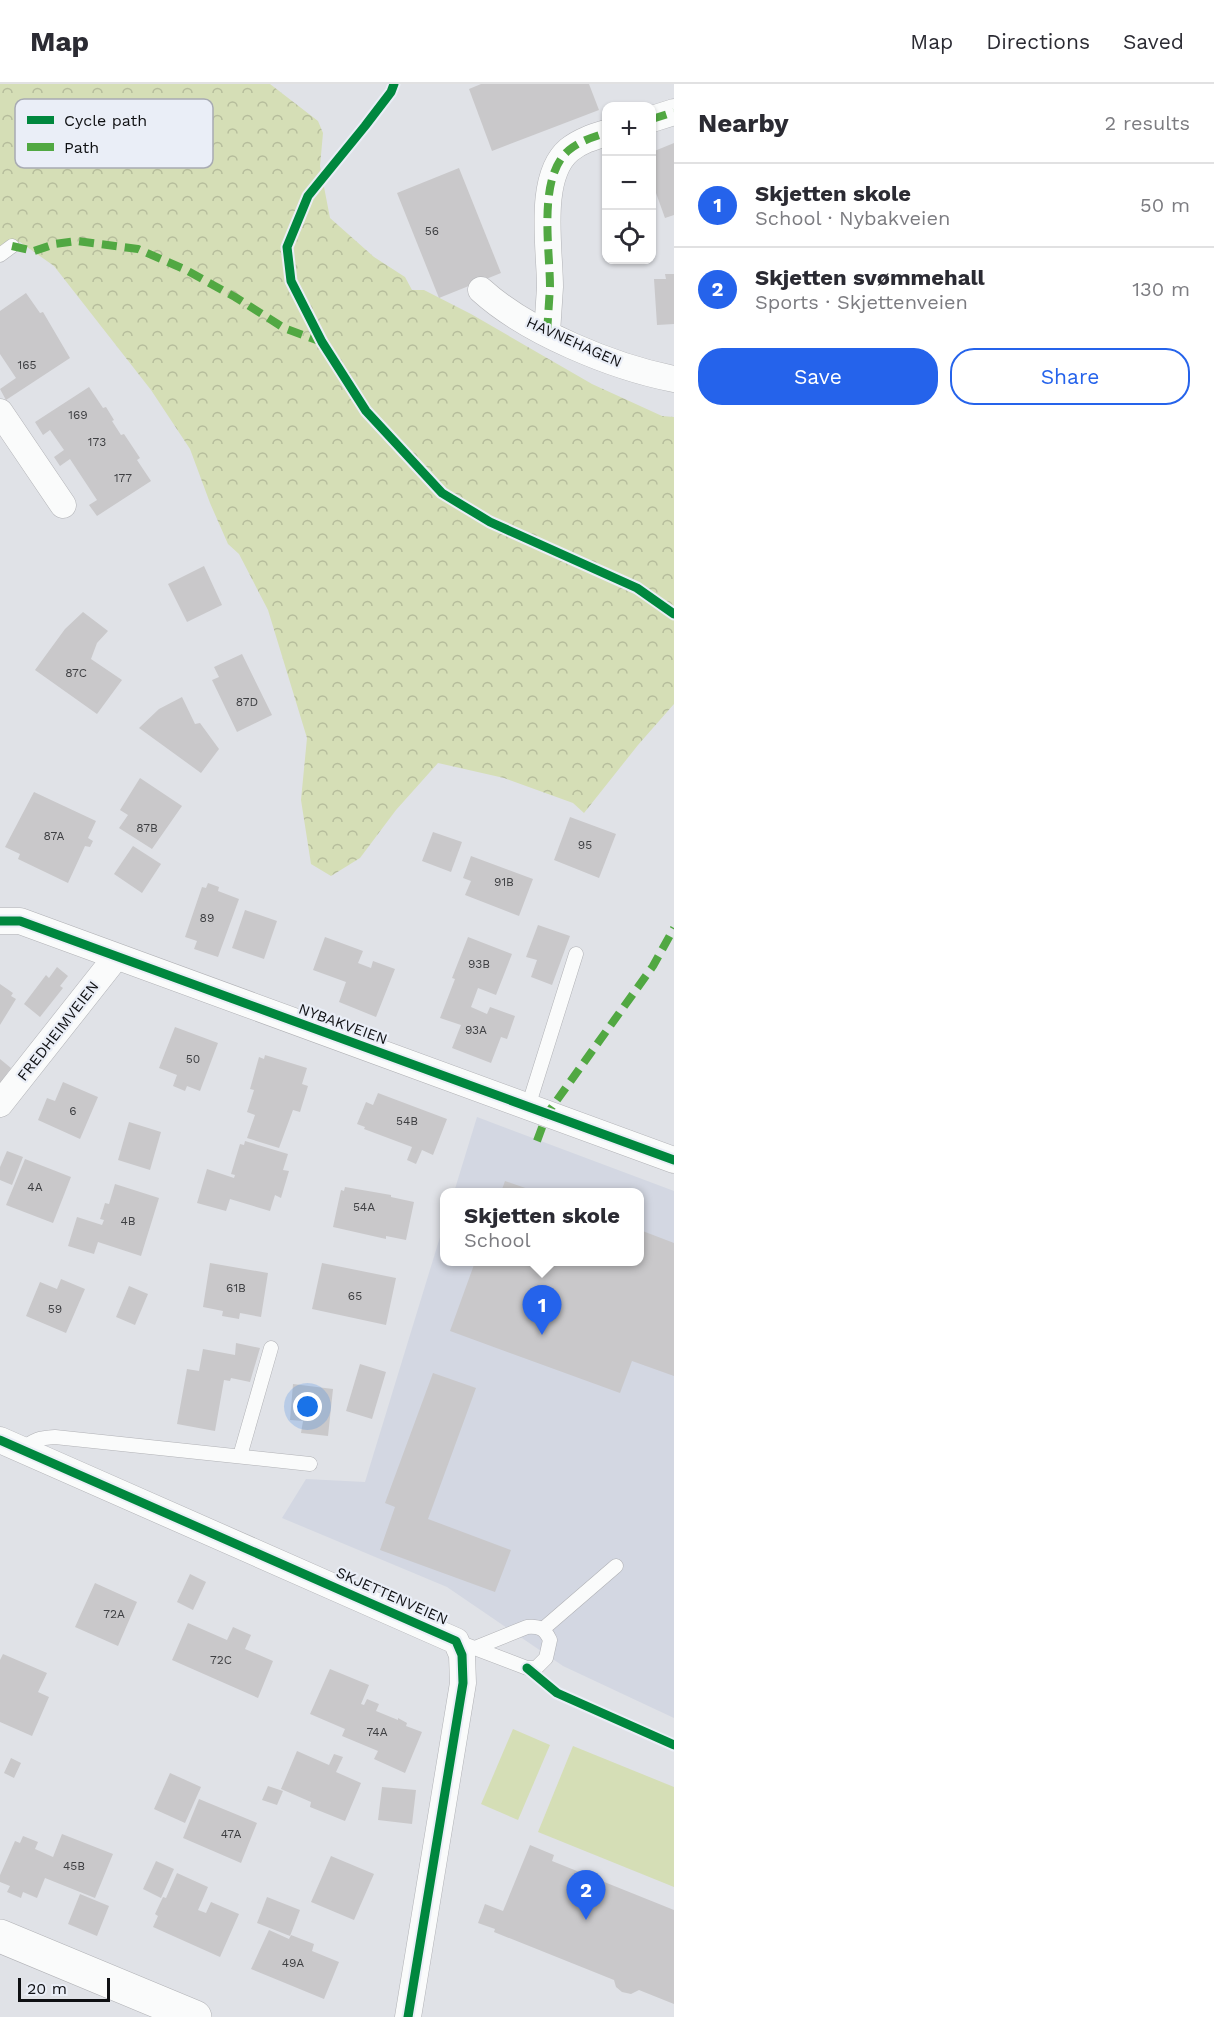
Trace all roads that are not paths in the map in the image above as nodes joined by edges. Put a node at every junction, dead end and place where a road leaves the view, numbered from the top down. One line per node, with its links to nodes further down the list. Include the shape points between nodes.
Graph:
1 (674, 112): 2 (street)
2 (656, 117)
3 (602, 134): 7 (street, via 585,139 568,151 553,177 549,202)
4 (12, 246): 5 (lane)
5 (0, 255)
6 (481, 290): 7 (street, HAVNEHAGEN, via 497,305)
7 (547, 333): 8 (street, HAVNEHAGEN, via 600,357)
8 (674, 379)
9 (0, 412): 10 (street)
10 (63, 505)
11 (0, 921): 13 (street, NYBAKVEIEN, via 20,921)
12 (576, 954): 15 (lane)
13 (116, 957): 14 (street, FREDHEIMVEIEN); 15 (street, NYBAKVEIEN)
14 (0, 1104)
15 (528, 1107): 16 (street, NYBAKVEIEN)
16 (674, 1160)
17 (271, 1348): 19 (lane)
18 (11, 1445): 19 (lane, SKJETTENVEIEN, via 55,1437); 23 (street, SKJETTENVEIEN)
19 (240, 1456): 20 (lane, SKJETTENVEIEN)
20 (310, 1464)
21 (616, 1566): 22 (lane)
22 (543, 1629): 23 (lane, via 527,1627); 23 (lane, SKJETTENVEIEN, via 550,1640 546,1658 536,1668)
23 (466, 1645): 26 (street, SKJETTENVEIEN)
24 (0, 1936): 25 (street)
25 (195, 2017)
26 (408, 2017)

